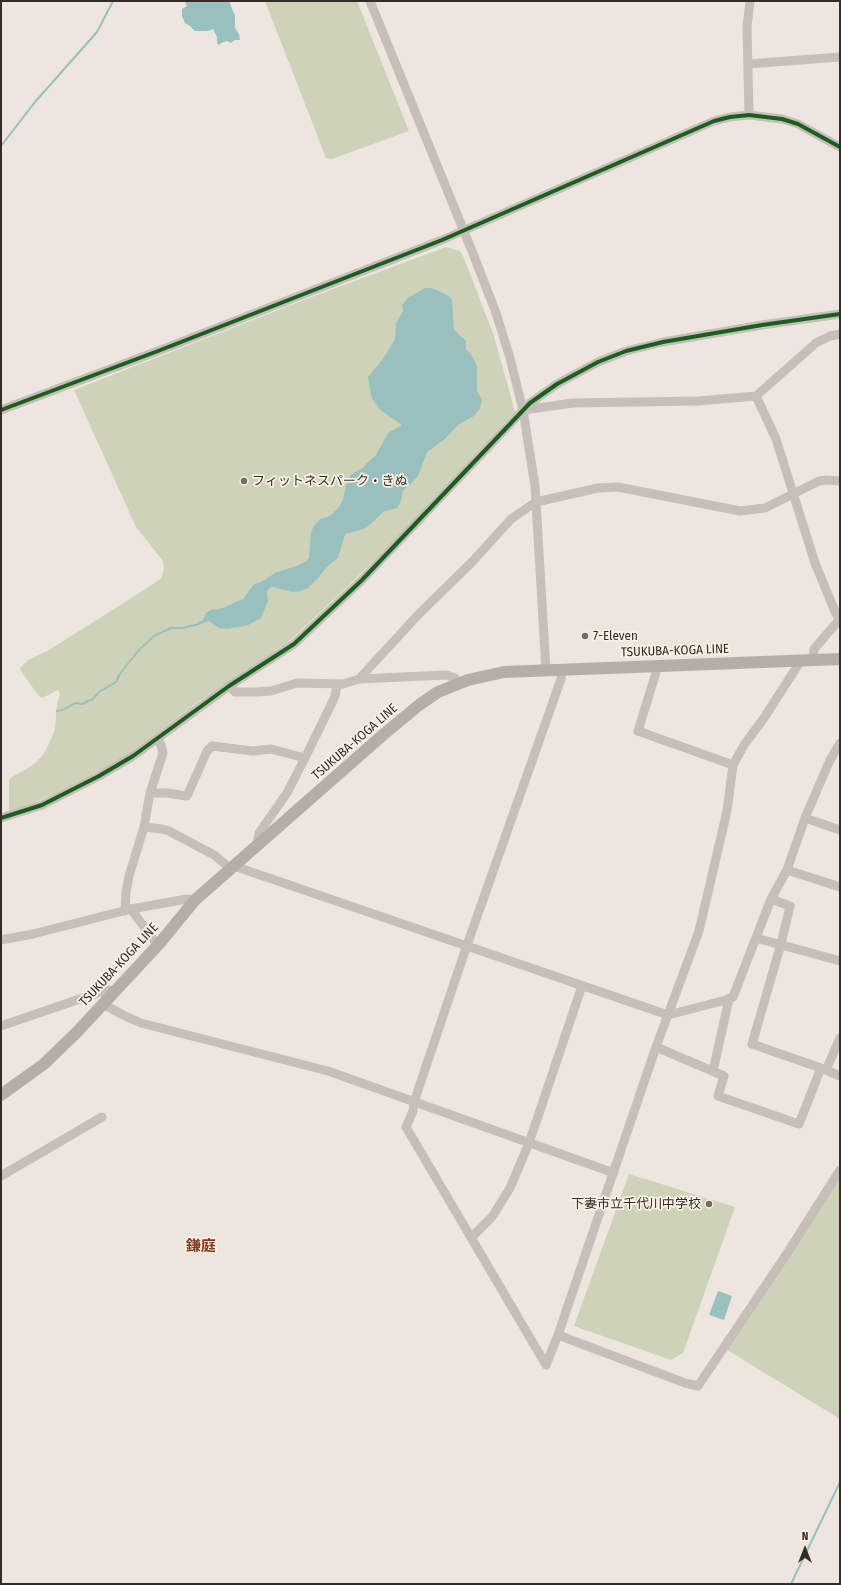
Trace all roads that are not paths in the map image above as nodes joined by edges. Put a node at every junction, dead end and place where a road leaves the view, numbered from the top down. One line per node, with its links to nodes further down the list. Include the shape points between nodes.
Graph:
1 (370, 1): 7 (street)
2 (750, 1): 4 (street, via 747,27)
3 (840, 57): 4 (street)
4 (748, 64): 5 (street)
5 (749, 114): 6 (street, via 798,124); 7 (street, via 714,121)
6 (840, 147)
7 (464, 230): 11 (street); 12 (street, via 496,313)
8 (840, 314): 12 (street, via 762,325 626,351 598,362 557,384)
9 (840, 334): 10 (street, via 816,343)
10 (756, 396): 12 (street, via 698,402 573,404); 14 (street, via 776,439)
11 (1, 410)
12 (523, 410): 15 (street); 26 (street, via 362,580 306,633 278,655)
13 (840, 482): 14 (street, via 819,481)
14 (794, 494): 15 (street, via 765,508 740,511 618,487 598,488); 16 (street, via 815,563)
15 (536, 502): 21 (street); 23 (street, via 511,519)
16 (840, 618): 19 (street, via 814,649)
17 (840, 659): 19 (main road, TSUKUBA-KOGA LINE)
18 (800, 660): 19 (main road, TSUKUBA-KOGA LINE); 20 (main road, TSUKUBA-KOGA LINE); 30 (street)
19 (813, 660)
20 (658, 666): 22 (main road, TSUKUBA-KOGA LINE); 30 (street, via 638,731)
21 (546, 670): 22 (main road, TSUKUBA-KOGA LINE); 24 (main road, TSUKUBA-KOGA LINE, via 491,674)
22 (562, 670): 47 (street)
23 (359, 679): 24 (street, via 446,676 455,678); 25 (street)
24 (458, 683): 36 (main road, TSUKUBA-KOGA LINE, via 419,705)
25 (337, 685): 26 (street, via 297,683 271,692 240,693 232,691); 29 (street, via 335,696)
26 (229, 686): 27 (street)
27 (158, 738): 31 (street, via 162,753); 32 (street, via 133,756 42,805)
28 (840, 743): 33 (street)
29 (305, 758): 31 (street, via 271,749 253,751 212,746 207,751 187,796); 36 (street, via 282,802 260,833)
30 (733, 765): 53 (street, via 727,811 699,931)
31 (150, 793): 34 (street)
32 (1, 818)
33 (805, 818): 35 (street); 38 (street)
34 (144, 827): 37 (street, via 169,831); 42 (street, via 129,876 126,892)
35 (840, 830)
36 (257, 846): 37 (main road, TSUKUBA-KOGA LINE)
37 (232, 867): 40 (main road, TSUKUBA-KOGA LINE); 47 (street)
38 (787, 870): 39 (street); 41 (street)
39 (840, 887)
40 (195, 900): 42 (street, via 187,899); 45 (main road, TSUKUBA-KOGA LINE)
41 (772, 900): 43 (street); 46 (street, via 790,906)
42 (128, 910): 44 (street); 45 (street)
43 (756, 938): 46 (street); 51 (street, via 733,997)
44 (1, 940)
45 (159, 944): 50 (main road, TSUKUBA-KOGA LINE)
46 (781, 944): 48 (street); 57 (street, via 752,1044)
47 (467, 946): 49 (street); 61 (street)
48 (840, 961)
49 (582, 986): 53 (street); 63 (street)
50 (113, 993): 52 (main road, TSUKUBA-KOGA LINE); 54 (street, via 106,990)
51 (729, 999): 53 (street); 58 (street)
52 (103, 1004): 60 (main road, TSUKUBA-KOGA LINE, via 44,1064); 61 (street, via 141,1023 328,1072)
53 (668, 1015): 56 (street)
54 (1, 1026)
55 (840, 1038): 57 (street)
56 (656, 1048): 58 (street); 65 (street)
57 (824, 1069): 58 (street, via 799,1124 718,1096 724,1076); 59 (street)
58 (713, 1072)
59 (840, 1076)
60 (1, 1095)
61 (414, 1102): 63 (street); 67 (street, via 406,1127)
62 (102, 1117): 66 (street)
63 (529, 1143): 65 (street); 67 (street, via 510,1188 496,1212)
64 (840, 1170): 68 (street, via 698,1386)
65 (614, 1173): 68 (street)
66 (1, 1176)
67 (470, 1238): 68 (street, via 546,1365)
68 (558, 1335)

